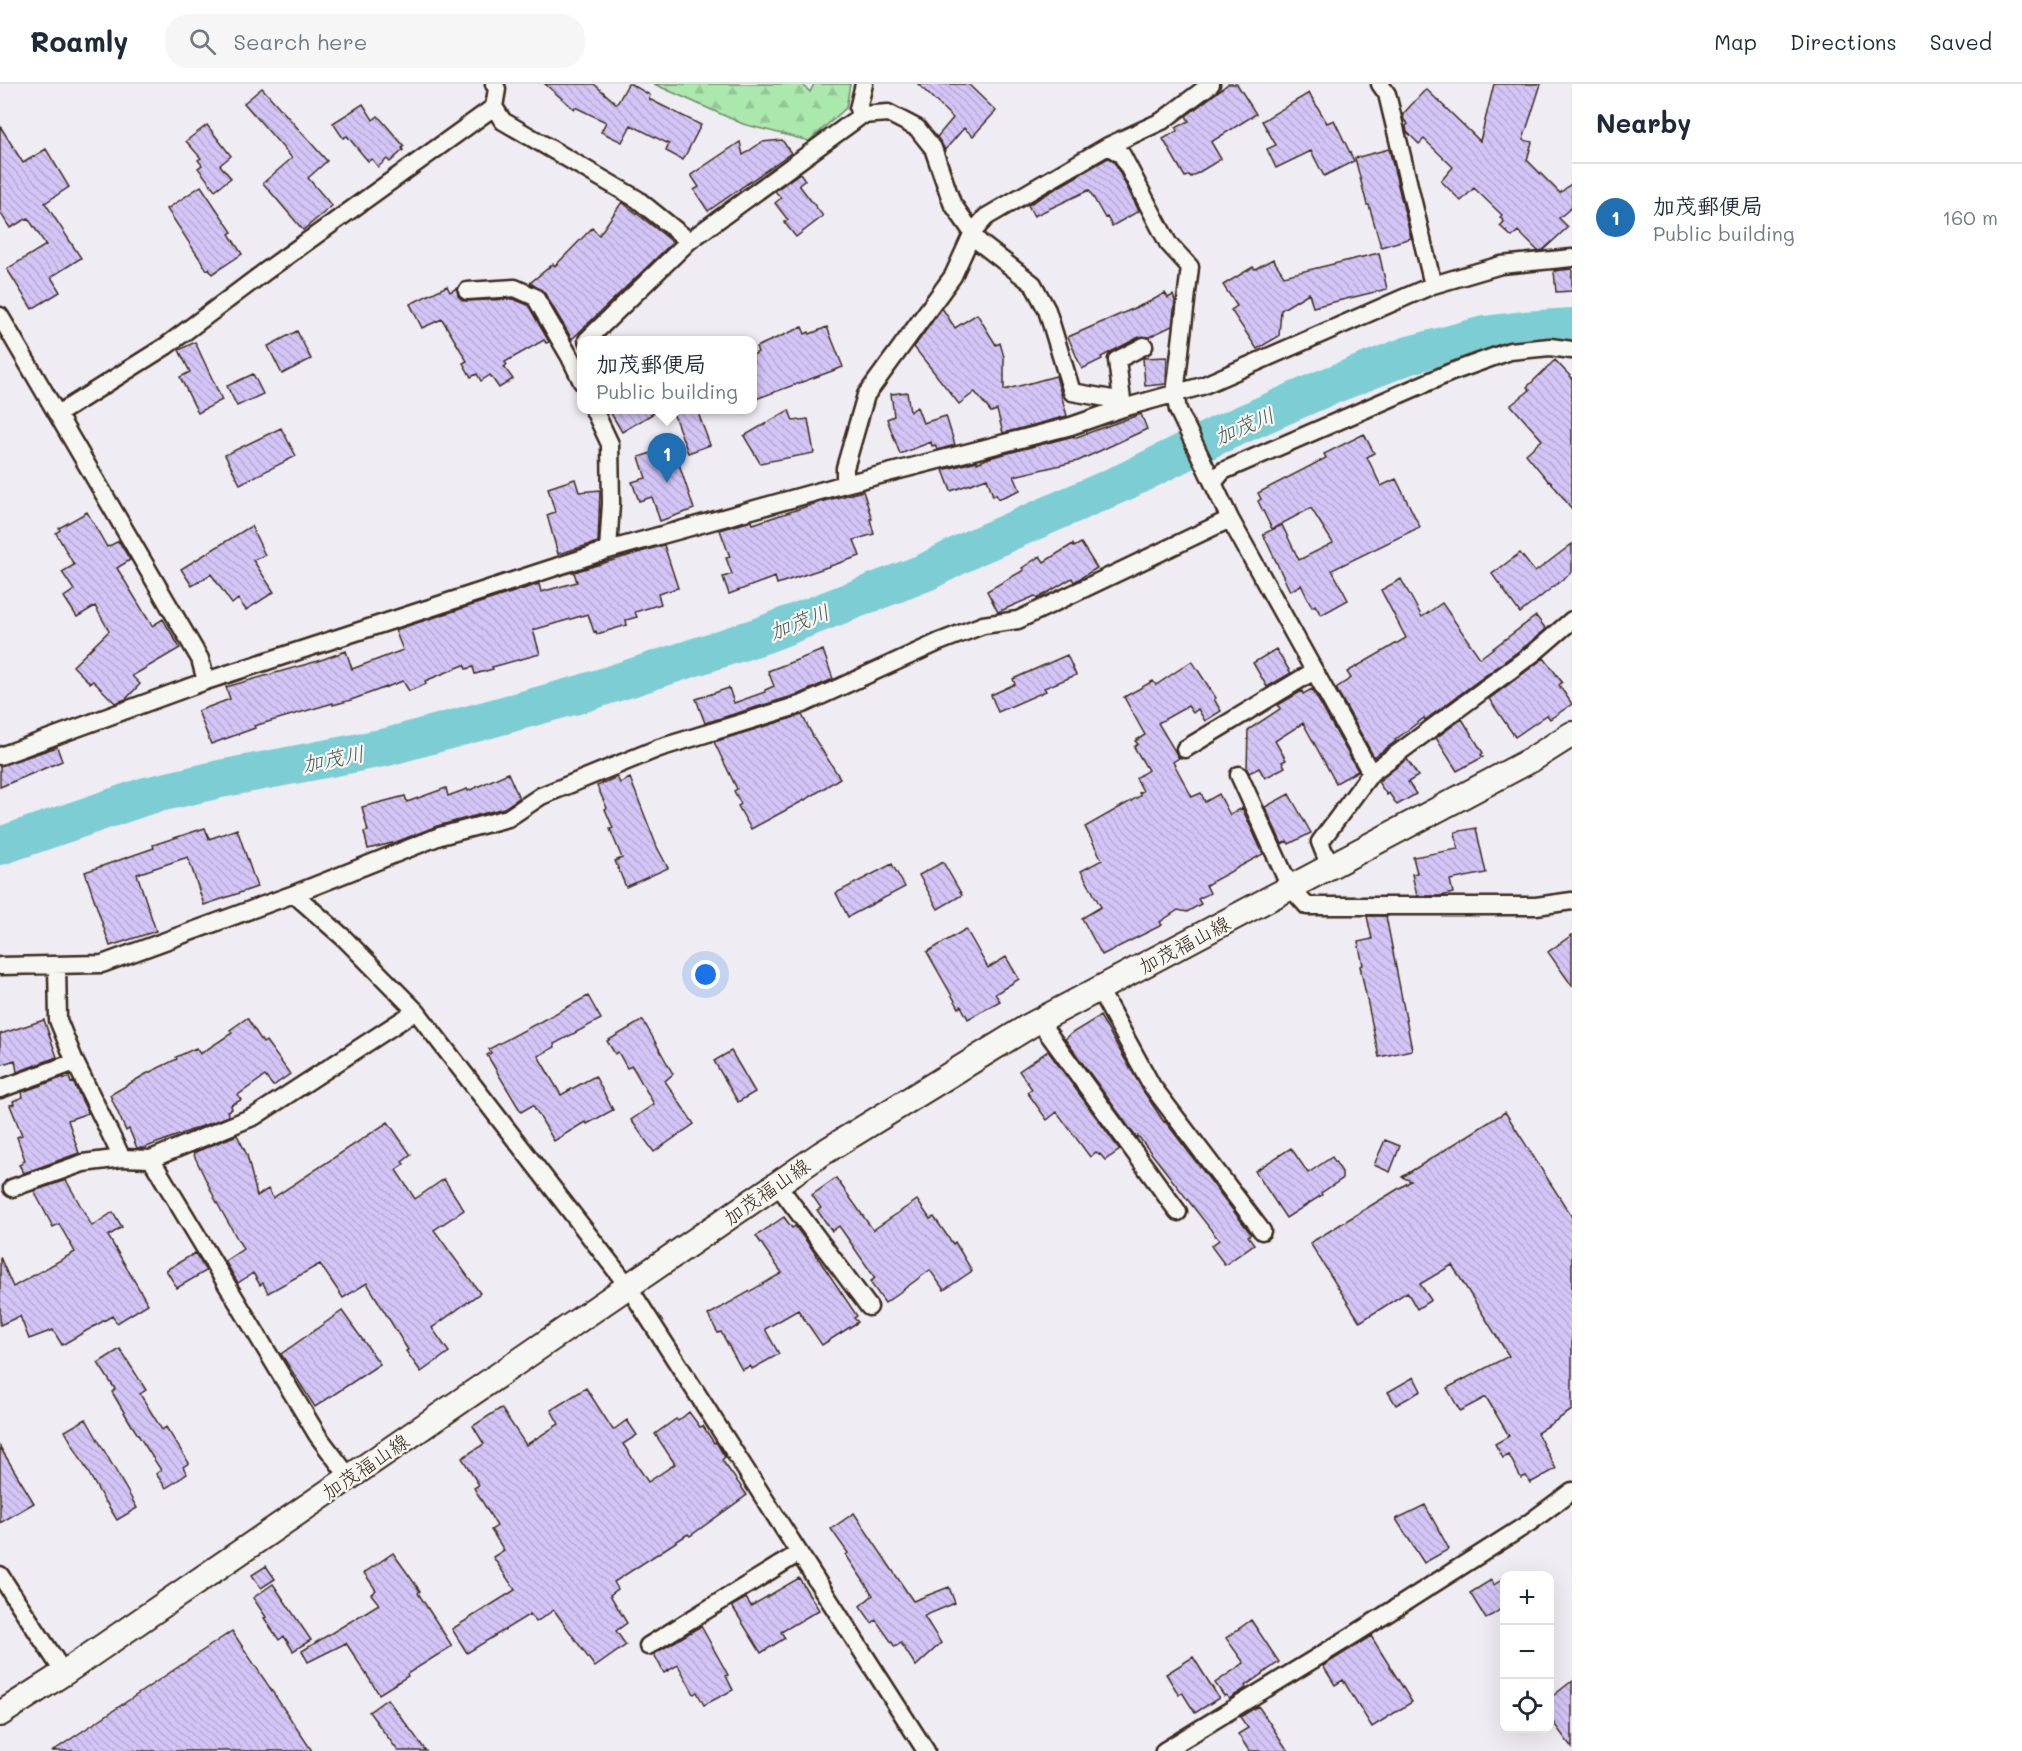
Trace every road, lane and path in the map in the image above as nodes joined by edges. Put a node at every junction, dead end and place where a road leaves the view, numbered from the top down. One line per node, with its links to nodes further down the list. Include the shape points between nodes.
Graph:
1 (494, 84): 5 (street)
2 (864, 84): 6 (street, via 858,109)
3 (1211, 84): 7 (street, via 1162,121)
4 (1380, 84): 11 (street, via 1387,94)
5 (494, 107): 9 (street, via 503,121 637,199); 20 (street, via 165,346)
6 (862, 115): 8 (street, via 888,113 917,128 933,147 952,203); 9 (street)
7 (1108, 146): 8 (street, via 986,217); 18 (street, via 1122,155 1168,243 1190,267)
8 (973, 232): 19 (street, via 978,242 1033,284 1047,310 1072,392 1112,399); 23 (street, via 953,276 866,395 845,468)
9 (690, 242): 14 (street)
10 (1572, 258): 11 (street, via 1501,265)
11 (1433, 285): 18 (street, via 1202,386)
12 (467, 291): 17 (street, via 515,288 535,297)
13 (0, 315): 20 (street)
14 (591, 336)
15 (1144, 346): 19 (street, via 1117,360)
16 (1572, 350): 22 (street, via 1550,347 1510,351 1449,373)
17 (576, 351)
18 (1176, 402): 19 (street); 22 (street)
19 (1123, 408): 23 (street, via 1071,426)
20 (58, 414): 28 (street, via 200,659)
21 (596, 414): 25 (street, via 610,444)
22 (1211, 479): 24 (street)
23 (845, 484): 25 (street)
24 (1230, 519): 27 (street); 36 (street, via 1018,620 982,625 803,704 659,748 541,796 508,818 440,836)
25 (608, 550): 28 (street)
26 (1572, 620): 32 (street, via 1535,652)
27 (1314, 671): 30 (street); 32 (street)
28 (206, 681): 31 (street)
29 (1572, 734): 34 (main road, 加茂福山線, via 1531,760)
30 (1185, 749)
31 (0, 756)
32 (1371, 773): 34 (street, via 1320,842)
33 (1239, 775): 35 (street)
34 (1330, 867): 35 (main road, 加茂福山線)
35 (1290, 887): 37 (street, via 1307,906 1536,906); 40 (main road, 加茂福山線)
36 (294, 894): 38 (street, via 102,964); 41 (street)
37 (1572, 902)
38 (57, 965): 39 (street); 43 (street, via 58,1020)
39 (0, 966)
40 (1099, 989): 42 (main road, 加茂福山線); 50 (street, via 1152,1086)
41 (416, 1011): 46 (street, via 255,1116); 51 (street)
42 (1039, 1021): 47 (main road, 加茂福山線); 49 (street)
43 (75, 1062): 44 (street); 45 (street)
44 (0, 1089)
45 (122, 1158): 46 (street); 48 (street, via 83,1163)
46 (151, 1159): 53 (street, via 318,1436)
47 (777, 1184): 51 (main road, 加茂福山線); 52 (street)
48 (12, 1188)
49 (1178, 1212)
50 (1262, 1231)
51 (628, 1286): 53 (main road, 加茂福山線); 55 (street)
52 (869, 1307)
53 (349, 1477): 58 (main road, 加茂福山線)
54 (1572, 1491): 61 (street, via 1529,1523 1355,1634)
55 (799, 1553): 57 (street); 60 (street)
56 (0, 1575): 58 (street)
57 (648, 1646)
58 (64, 1672): 59 (main road, 加茂福山線)
59 (0, 1714)
60 (926, 1751)
61 (1164, 1751)

